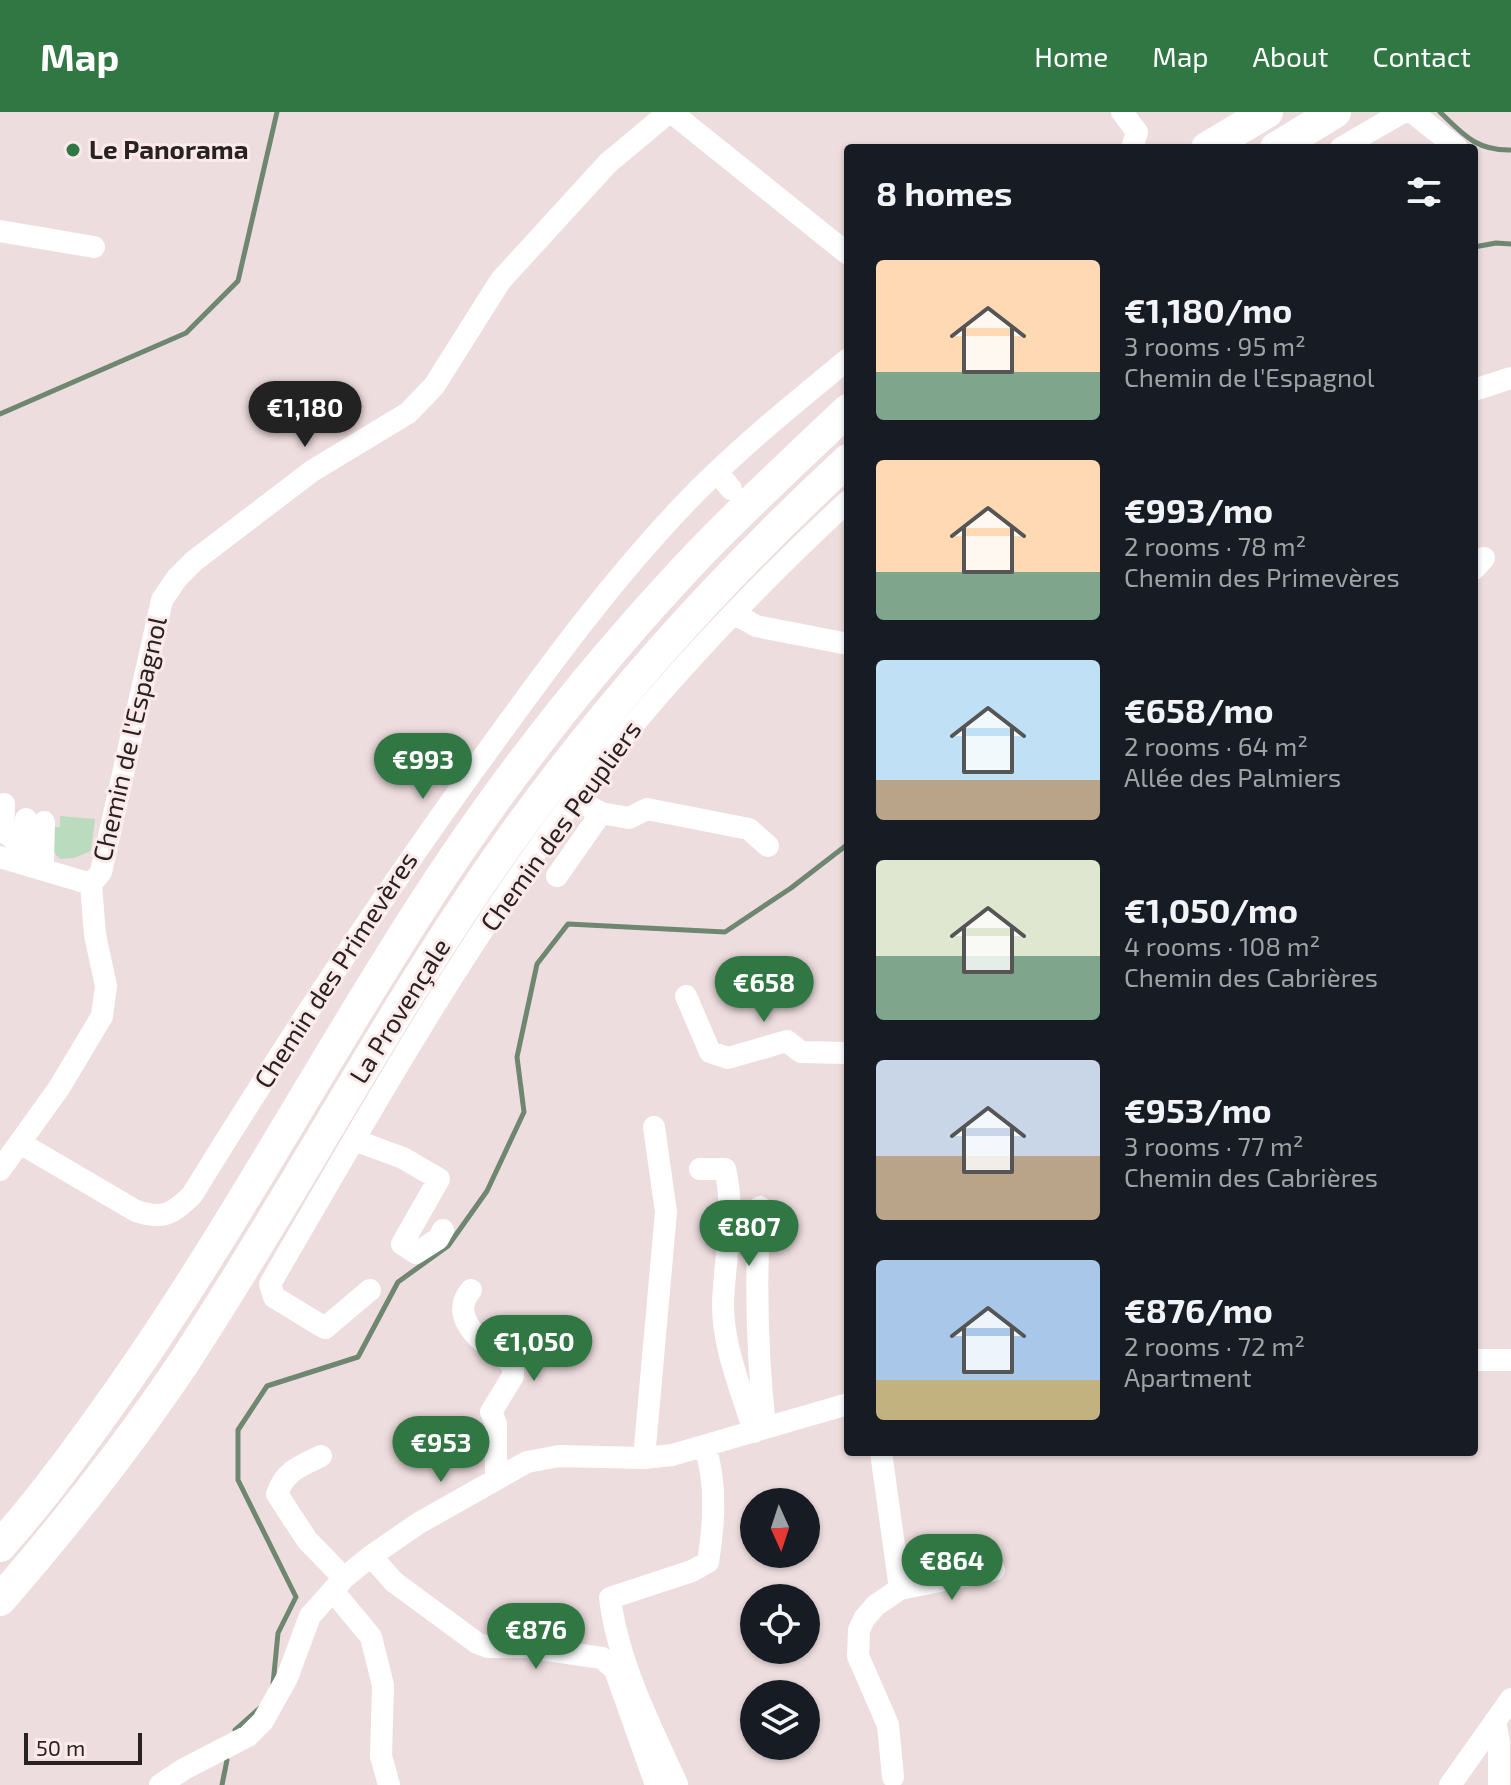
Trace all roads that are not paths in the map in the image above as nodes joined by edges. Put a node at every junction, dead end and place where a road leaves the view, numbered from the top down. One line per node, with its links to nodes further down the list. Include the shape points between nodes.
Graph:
1 (670, 112): 14 (street); 30 (street, Chemin de l'Espagnol, via 608,163 501,280 434,386 408,413 312,471 177,578 162,600 101,872)
2 (1122, 112): 7 (street, via 1137,132)
3 (1267, 112): 8 (highway)
4 (1335, 112): 9 (highway)
5 (1403, 112): 10 (street)
6 (1412, 112): 11 (street)
7 (1133, 144)
8 (1214, 144)
9 (1283, 144)
10 (1348, 144)
11 (1452, 144)
12 (0, 231): 13 (street)
13 (94, 247)
14 (844, 251)
15 (844, 362): 35 (street, Chemin des Primevères, via 775,419 724,480 609,589 414,851 184,1204 175,1212 152,1216 136,1211)
16 (1511, 378): 17 (street)
17 (1478, 389)
18 (844, 414): 51 (highway, La Provençale, via 702,551 571,702 488,809 420,909 149,1348)
19 (844, 464): 56 (highway, La Provençale, via 664,647 518,830 183,1362 82,1503)
20 (844, 504): 21 (street, Chemin des Peupliers, via 787,553)
21 (735, 614): 22 (street, via 756,626); 23 (street, Chemin des Peupliers, via 649,706)
22 (844, 643)
23 (575, 799): 25 (street); 34 (street, Chemin des Peupliers, via 433,1005)
24 (4, 804): 28 (street, via 3,831)
25 (601, 813): 27 (street, via 629,818 647,809 749,829); 29 (street)
26 (35, 820): 28 (street)
27 (768, 846)
28 (24, 856): 30 (street)
29 (557, 876)
30 (91, 884): 35 (street, Chemin de l'Espagnol, via 106,986 102,1016)
31 (686, 996): 32 (street, via 710,1052 728,1058 787,1041 801,1052)
32 (844, 1053)
33 (654, 1127): 49 (street, via 666,1212)
34 (354, 1140): 39 (street, via 403,1158 439,1179 402,1244 416,1253); 40 (street, Chemin des Peupliers, via 270,1284 274,1297 325,1328)
35 (20, 1143): 37 (street, Chemin de l'Espagnol)
36 (700, 1169): 45 (street, via 725,1169 727,1177 724,1333)
37 (0, 1170)
38 (760, 1207): 45 (street)
39 (443, 1230)
40 (370, 1290)
41 (471, 1290): 50 (street, via 462,1311 470,1326 483,1345 513,1364 513,1376 491,1412 496,1424)
42 (1478, 1360): 43 (street)
43 (1511, 1360)
44 (844, 1405): 45 (street)
45 (760, 1430): 46 (street)
46 (705, 1447): 49 (street); 61 (street, via 713,1471 708,1562 610,1598 637,1695)
47 (321, 1456): 54 (street, via 291,1470 277,1494)
48 (882, 1456): 55 (street)
49 (644, 1458): 50 (street, via 559,1456 527,1462)
50 (496, 1478): 52 (street)
51 (0, 1546)
52 (371, 1556): 54 (street); 64 (street, via 394,1582 477,1643 602,1658 615,1670)
53 (994, 1570): 55 (street)
54 (338, 1585): 59 (street, via 310,1616 287,1678 263,1721); 63 (street, via 371,1637 383,1685 381,1756)
55 (900, 1589): 60 (street, via 864,1619 858,1656 888,1725)
56 (0, 1600)
57 (1511, 1699): 58 (street)
58 (1495, 1721): 65 (street); 66 (street)
59 (187, 1777): 62 (street)
60 (893, 1777)
61 (677, 1784)
62 (160, 1785)
63 (389, 1785)
64 (656, 1785)
65 (1450, 1785)
66 (1499, 1785)

